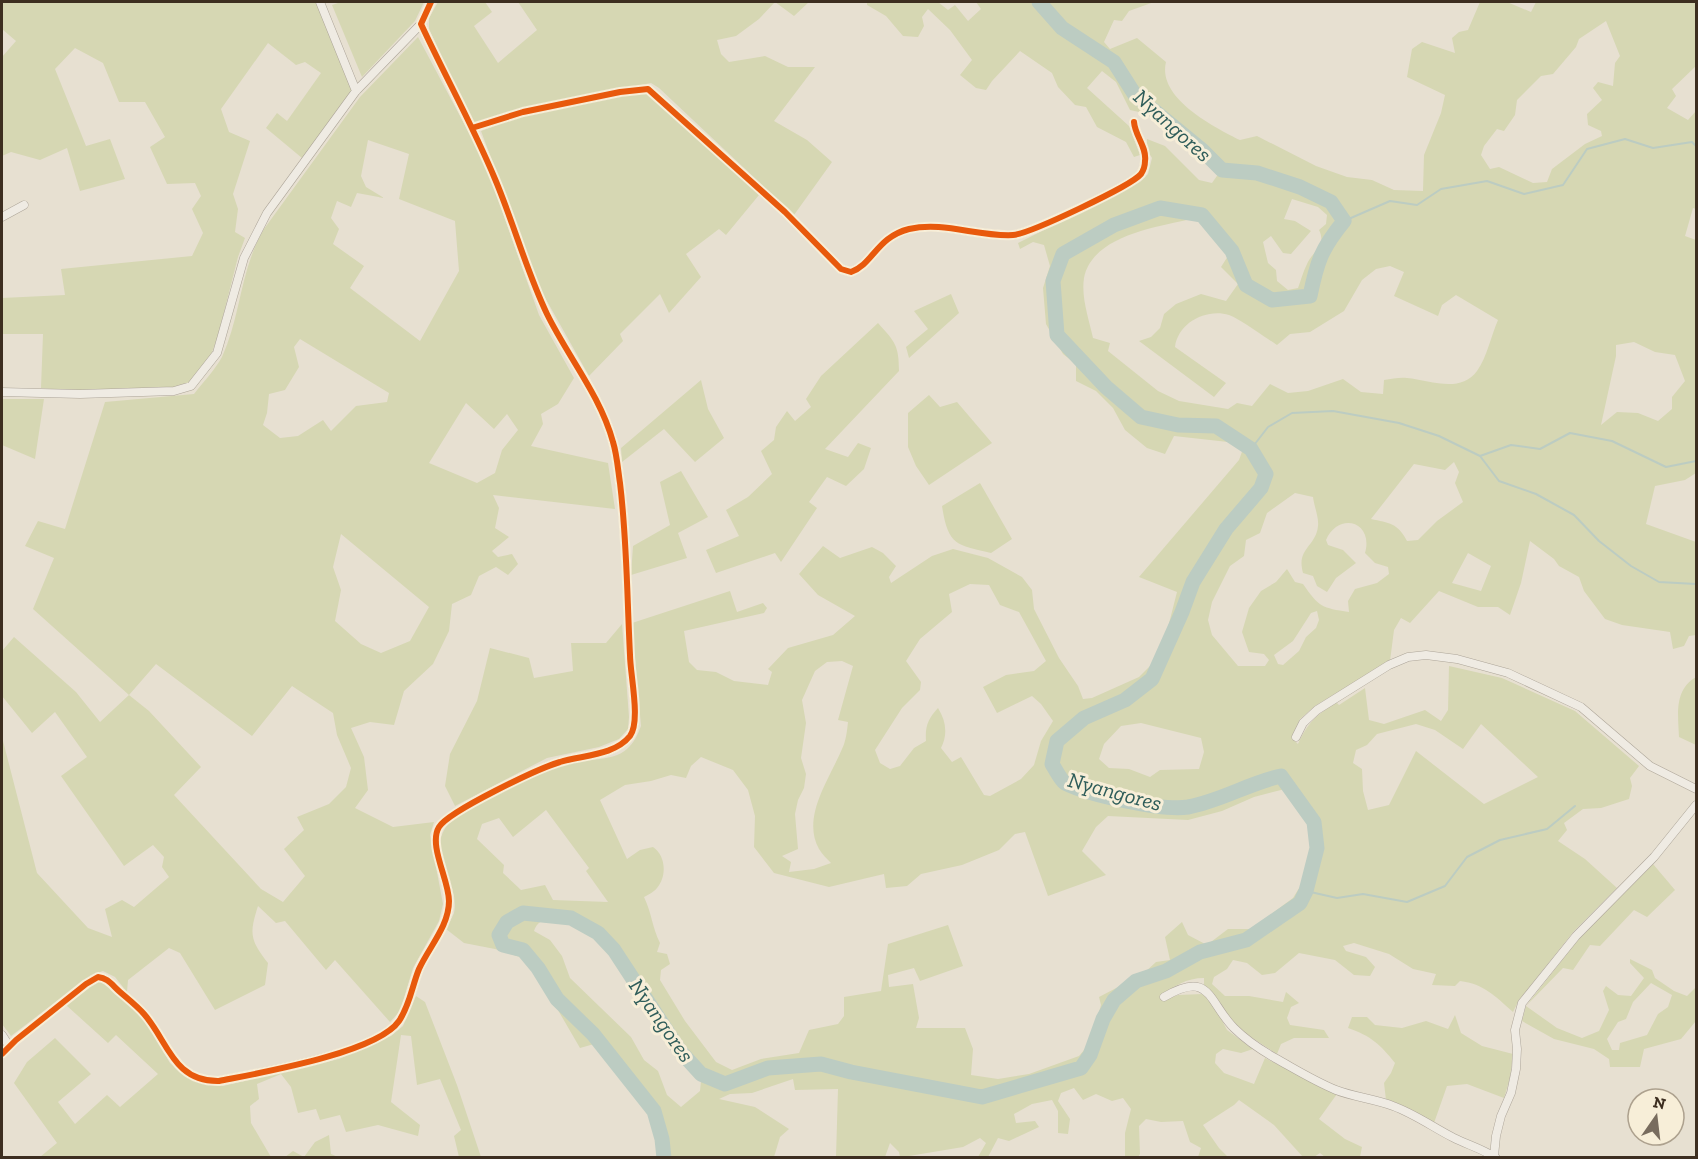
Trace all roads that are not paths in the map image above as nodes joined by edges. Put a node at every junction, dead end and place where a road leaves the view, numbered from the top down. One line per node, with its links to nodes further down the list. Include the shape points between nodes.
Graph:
1 (320, 2): 4 (street)
2 (431, 2): 3 (street)
3 (421, 24): 4 (street); 6 (street)
4 (356, 91): 9 (street, via 255,234 244,258 217,353 191,386 174,391 80,394)
5 (1134, 122): 6 (street, via 1145,154 1144,165 1142,173 1119,189 1024,234 938,227 906,230 889,237 851,272 841,269 785,212 651,90 637,89 523,112)
6 (472, 128): 15 (street, via 496,180 533,282 613,439 627,557 632,734 612,749 531,773 447,818 436,839 448,894 447,913 419,969 400,1020 384,1034 343,1053 210,1082 175,1063 144,1015 108,980 98,977)
7 (24, 205): 8 (street)
8 (2, 217)
9 (2, 392)
10 (1296, 737): 11 (street, via 1303,723 1317,710 1389,664 1426,655 1457,659 1508,673 1581,707 1650,766)
11 (1696, 789)
12 (1696, 805): 17 (street, via 1654,857 1576,936 1522,1003 1515,1030 1516,1069 1496,1136)
13 (1164, 997): 17 (street, via 1192,986 1202,988 1235,1029 1275,1058 1337,1090 1395,1106)
14 (2, 1035): 15 (street)
15 (9, 1046): 16 (street)
16 (2, 1054)
17 (1495, 1157)

